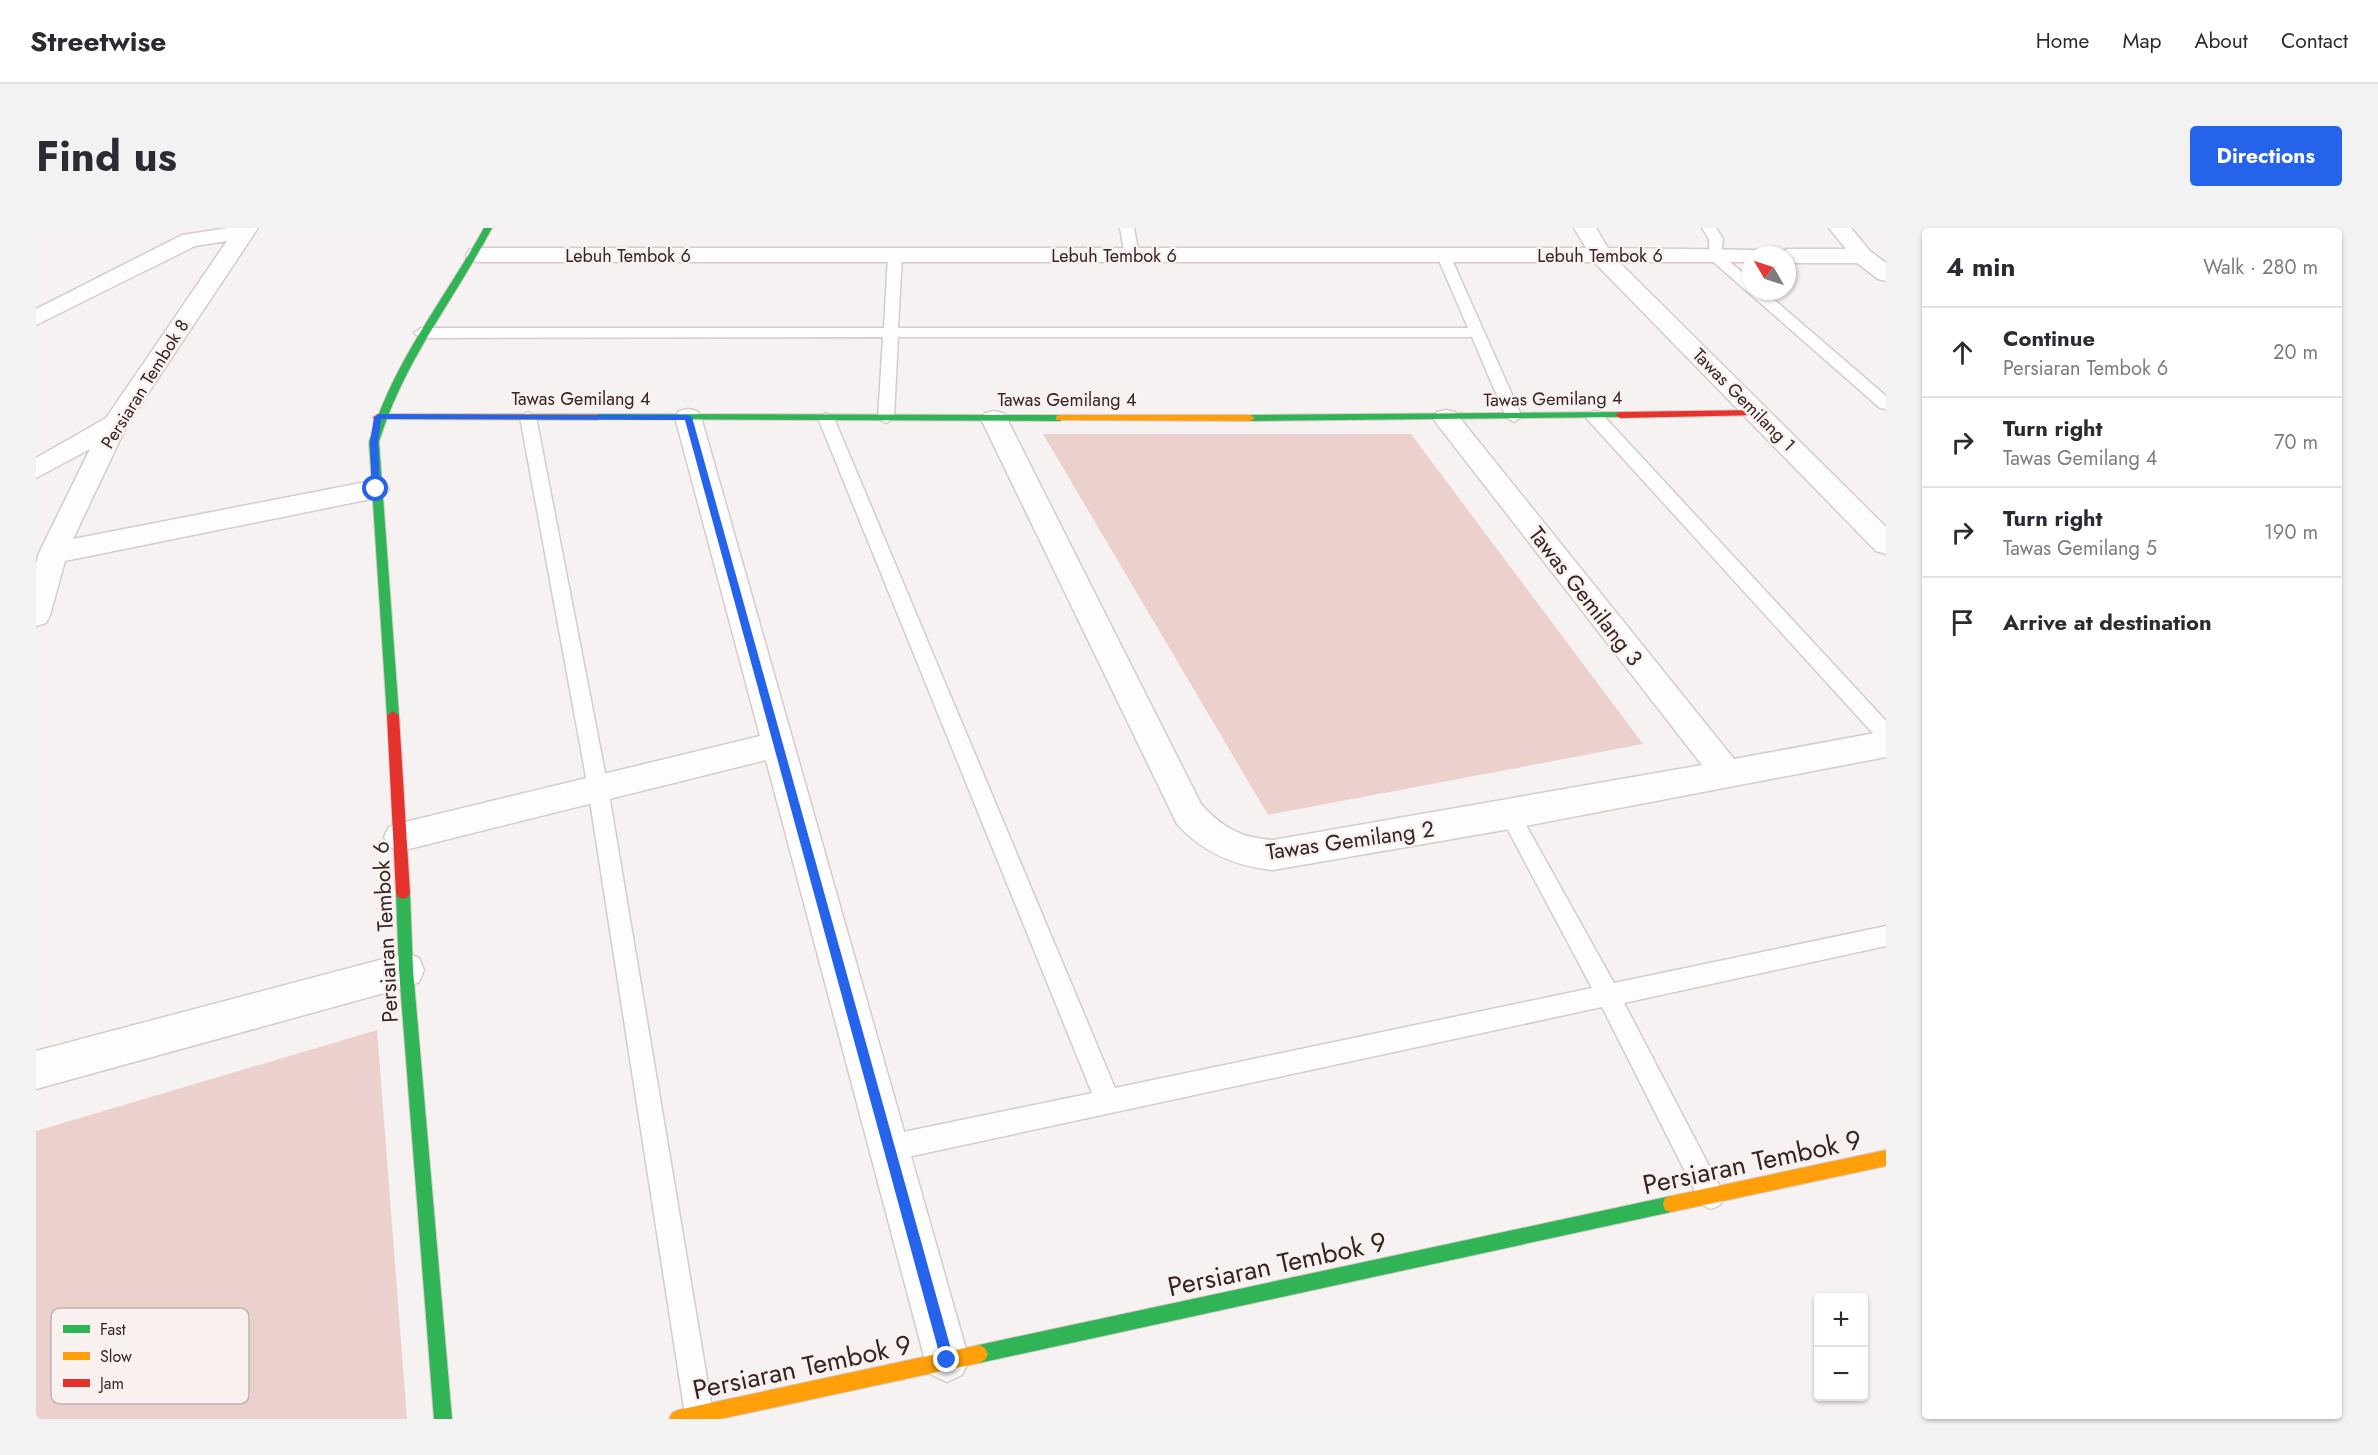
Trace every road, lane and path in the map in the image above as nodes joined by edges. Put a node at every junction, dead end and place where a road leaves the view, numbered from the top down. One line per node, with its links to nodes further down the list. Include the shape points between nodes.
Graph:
1 (169, 228): 8 (street)
2 (488, 228): 9 (street, Persiaran Tembok 6)
3 (1127, 228): 13 (lane)
4 (1586, 228): 15 (street, Tawas Gemilang 1)
5 (1709, 228): 10 (lane, via 1716,239)
6 (1840, 228): 17 (street)
7 (246, 230): 8 (street); 36 (street, Persiaran Tembok 8)
8 (190, 240): 21 (street)
9 (477, 255): 12 (street, Lebuh Tembok 6, via 732,247); 23 (street, Persiaran Tembok 6)
10 (1714, 255): 11 (street, Lebuh Tembok 6); 15 (street, Lebuh Tembok 6); 19 (lane)
11 (1742, 255)
12 (895, 256): 13 (street, Lebuh Tembok 6); 24 (lane)
13 (1132, 256): 14 (street, Lebuh Tembok 6)
14 (1444, 256): 15 (street, Lebuh Tembok 6); 22 (lane)
15 (1601, 256): 26 (street, Tawas Gemilang 1)
16 (1796, 256): 17 (street)
17 (1862, 256): 18 (street)
18 (1886, 274)
19 (1742, 279)
20 (1765, 300): 25 (lane)
21 (36, 318)
22 (1477, 332): 24 (lane); 31 (lane)
23 (421, 333): 24 (lane); 28 (street, Persiaran Tembok 6)
24 (891, 334): 33 (lane)
25 (1886, 404)
26 (1757, 413): 27 (street, Tawas Gemilang 4); 39 (street, Tawas Gemilang 1)
27 (1594, 416): 31 (street, Tawas Gemilang 4); 42 (lane)
28 (378, 417): 29 (street, Tawas Gemilang 4); 38 (street, Persiaran Tembok 6, via 374,442)
29 (528, 417): 30 (street, Tawas Gemilang 4); 46 (lane)
30 (688, 417): 32 (street, Tawas Gemilang 4); 43 (street)
31 (1514, 417): 34 (street, Tawas Gemilang 4)
32 (826, 418): 33 (street, Tawas Gemilang 4); 53 (lane)
33 (886, 418): 35 (street, Tawas Gemilang 4)
34 (1446, 418): 35 (street, Tawas Gemilang 4); 45 (street, Tawas Gemilang 3)
35 (994, 419): 47 (street, Tawas Gemilang 2, via 1189,814 1211,837 1241,851 1273,855)
36 (115, 424): 37 (street); 40 (street, Persiaran Tembok 8)
37 (36, 469)
38 (376, 489): 40 (street); 48 (street, Persiaran Tembok 6)
39 (1886, 544)
40 (53, 553): 41 (street, Persiaran Tembok 8)
41 (36, 615)
42 (1886, 734)
43 (778, 744): 46 (street); 54 (street)
44 (1886, 744): 45 (street, Tawas Gemilang 2)
45 (1727, 774): 47 (street, Tawas Gemilang 2)
46 (598, 788): 48 (street); 58 (lane)
47 (1510, 815): 51 (lane)
48 (401, 837): 50 (street, Persiaran Tembok 6)
49 (1886, 936): 51 (lane)
50 (406, 970): 52 (street); 59 (street, Persiaran Tembok 6)
51 (1608, 995): 53 (lane); 56 (lane)
52 (36, 1070)
53 (1108, 1101): 54 (lane)
54 (889, 1148): 57 (street)
55 (1886, 1158): 56 (street, Persiaran Tembok 9)
56 (1711, 1196): 57 (street, Persiaran Tembok 9)
57 (947, 1360): 58 (street, Persiaran Tembok 9)
58 (689, 1417)
59 (443, 1419)

